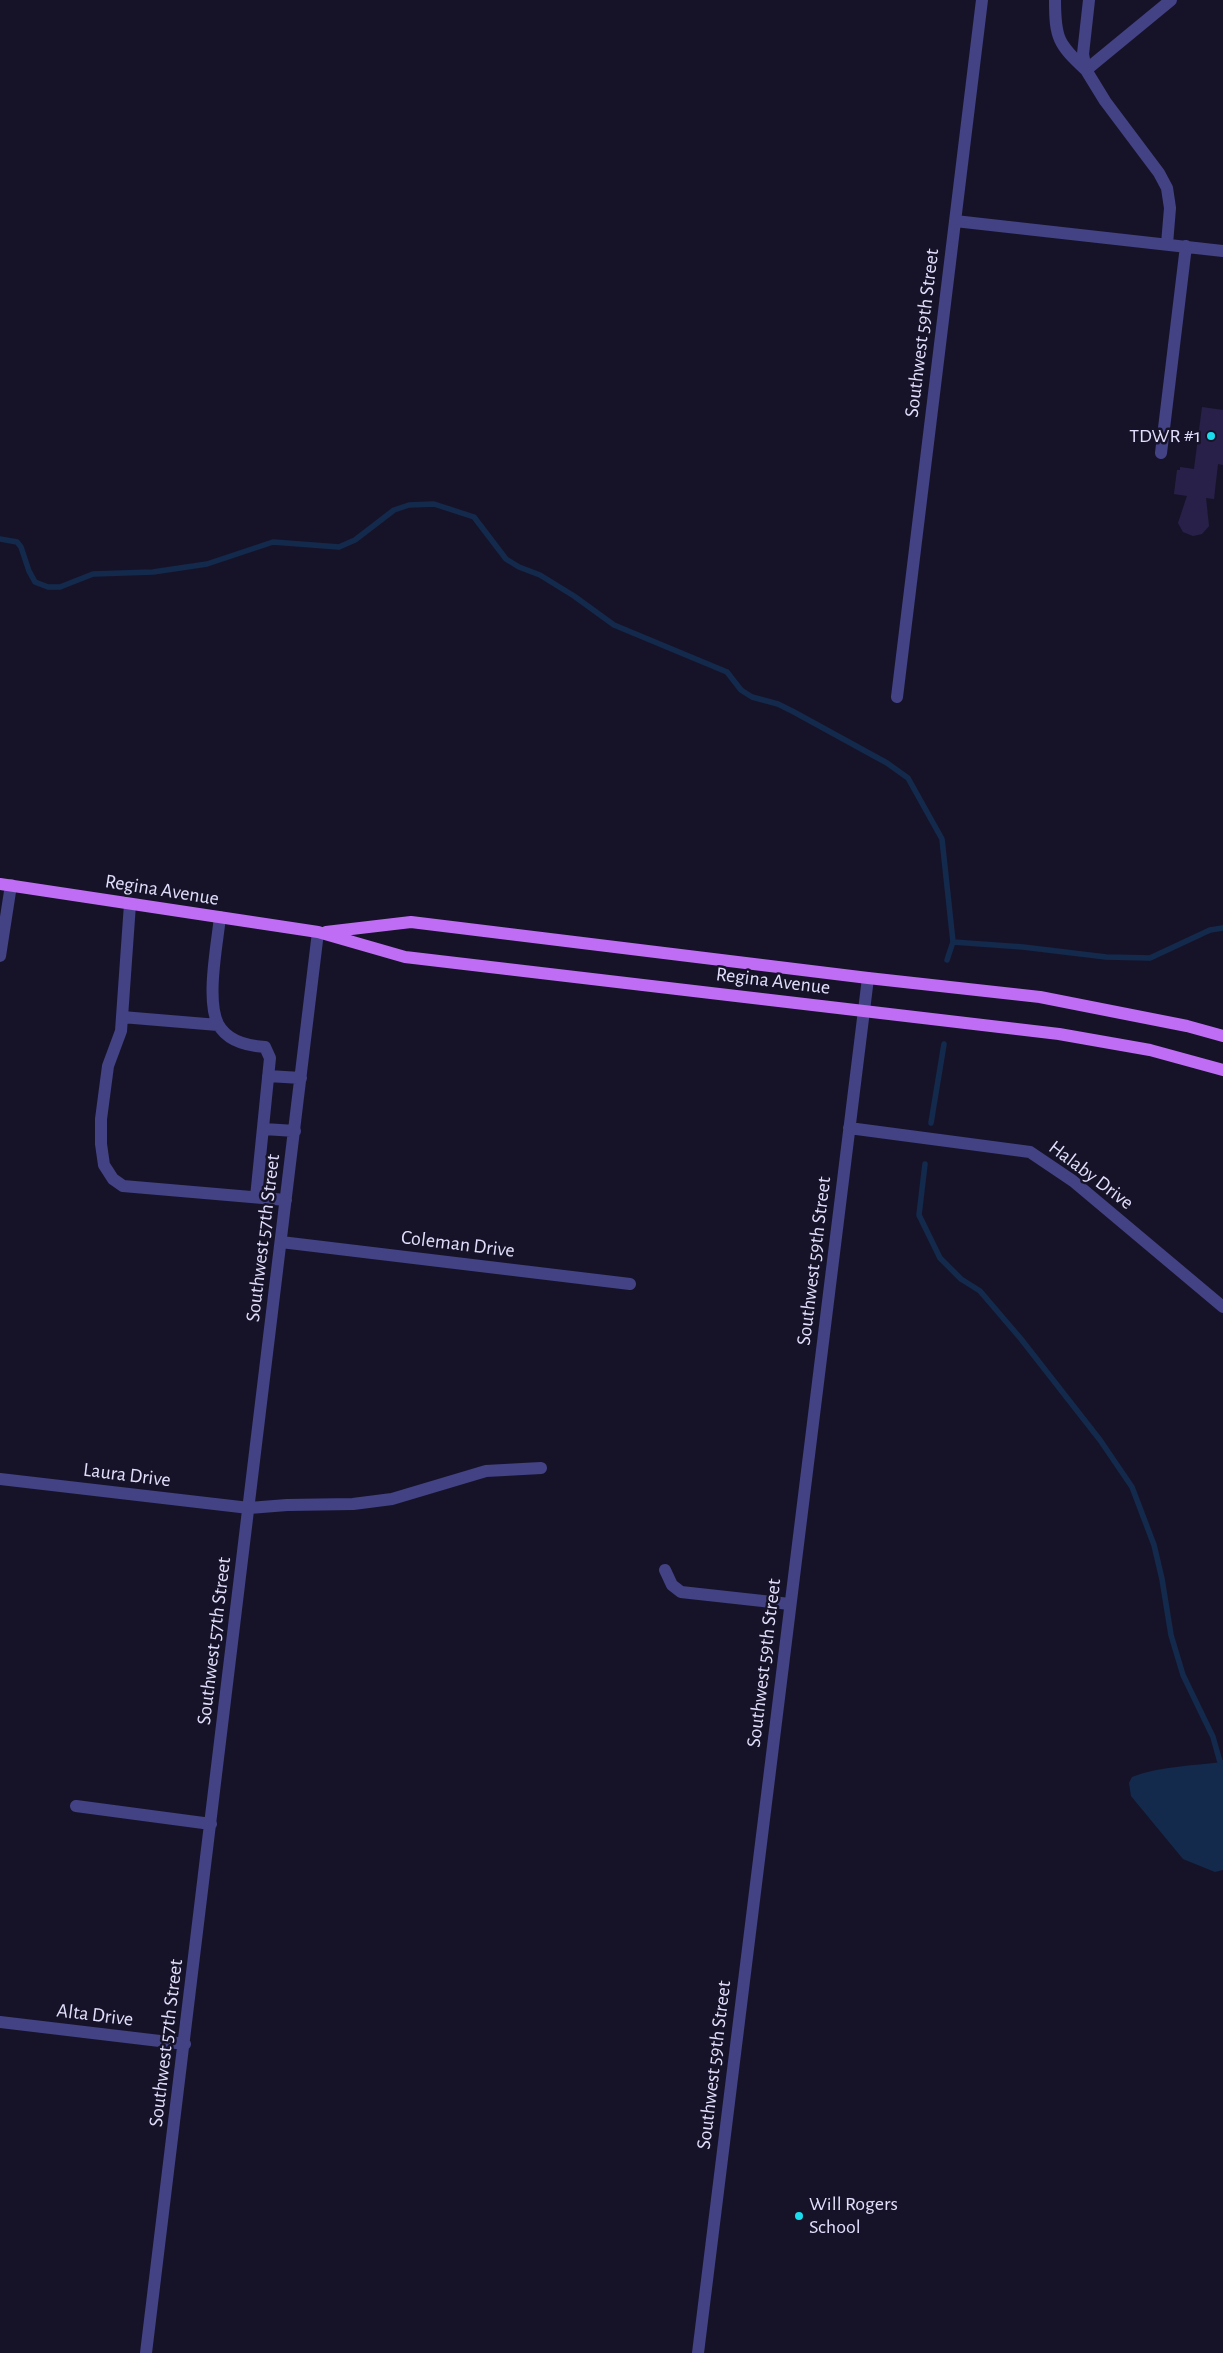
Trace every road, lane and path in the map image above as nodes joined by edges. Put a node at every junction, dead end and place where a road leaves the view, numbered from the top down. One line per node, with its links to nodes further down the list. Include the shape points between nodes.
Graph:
1 (982, 0): 6 (street, Southwest 59th Street)
2 (1055, 0): 5 (street, via 1056,32 1067,52)
3 (1089, 0): 5 (street, via 1083,54)
4 (1171, 0): 5 (street)
5 (1086, 70): 7 (street, via 1167,188 1170,208)
6 (955, 220): 7 (street); 11 (street, Southwest 59th Street)
7 (1167, 244): 8 (street)
8 (1186, 246): 9 (street); 10 (street)
9 (1223, 251)
10 (1161, 453)
11 (897, 697)
12 (5, 885): 13 (main road, Regina Avenue); 16 (street)
13 (130, 904): 14 (main road, Regina Avenue); 19 (street)
14 (220, 917): 15 (main road, Regina Avenue); 20 (street, via 213,984)
15 (318, 932): 17 (main road, Regina Avenue, via 411,922); 18 (main road, Regina Avenue, via 405,957); 24 (street, Southwest 57th Street)
16 (0, 956)
17 (868, 978): 18 (street, Southwest 59th Street); 21 (main road, Regina Avenue, via 1040,997)
18 (864, 1010): 22 (main road, Regina Avenue, via 1068,1035 1150,1050); 25 (street, Southwest 59th Street)
19 (122, 1018): 20 (street); 28 (street, via 115,1051 108,1066 101,1119 104,1165 113,1179 123,1186 146,1189)
20 (218, 1025): 23 (street, via 246,1046 265,1047 270,1058)
21 (1223, 1036)
22 (1223, 1070)
23 (268, 1076): 24 (street); 26 (street)
24 (301, 1078): 27 (street, Southwest 57th Street)
25 (849, 1128): 32 (street, Halaby Drive, via 1030,1152 1073,1181); 37 (street, Southwest 59th Street)
26 (264, 1129): 27 (street); 28 (street)
27 (295, 1131): 29 (street, Southwest 57th Street)
28 (256, 1197): 29 (street)
29 (286, 1200): 30 (street, Southwest 57th Street)
30 (281, 1242): 31 (street, Coleman Drive); 35 (street, Southwest 57th Street)
31 (630, 1284)
32 (1223, 1307)
33 (541, 1468): 35 (street, Laura Drive, via 486,1471 392,1499 353,1504)
34 (0, 1479): 35 (street, Laura Drive)
35 (249, 1508): 39 (street, Southwest 57th Street)
36 (664, 1570): 37 (street, via 672,1585 682,1592)
37 (790, 1604): 43 (street, Southwest 59th Street)
38 (76, 1806): 39 (street)
39 (211, 1824): 41 (street, Southwest 57th Street)
40 (0, 2022): 41 (street, Alta Drive)
41 (185, 2044): 42 (street, Southwest 57th Street)
42 (146, 2353)
43 (698, 2353)

